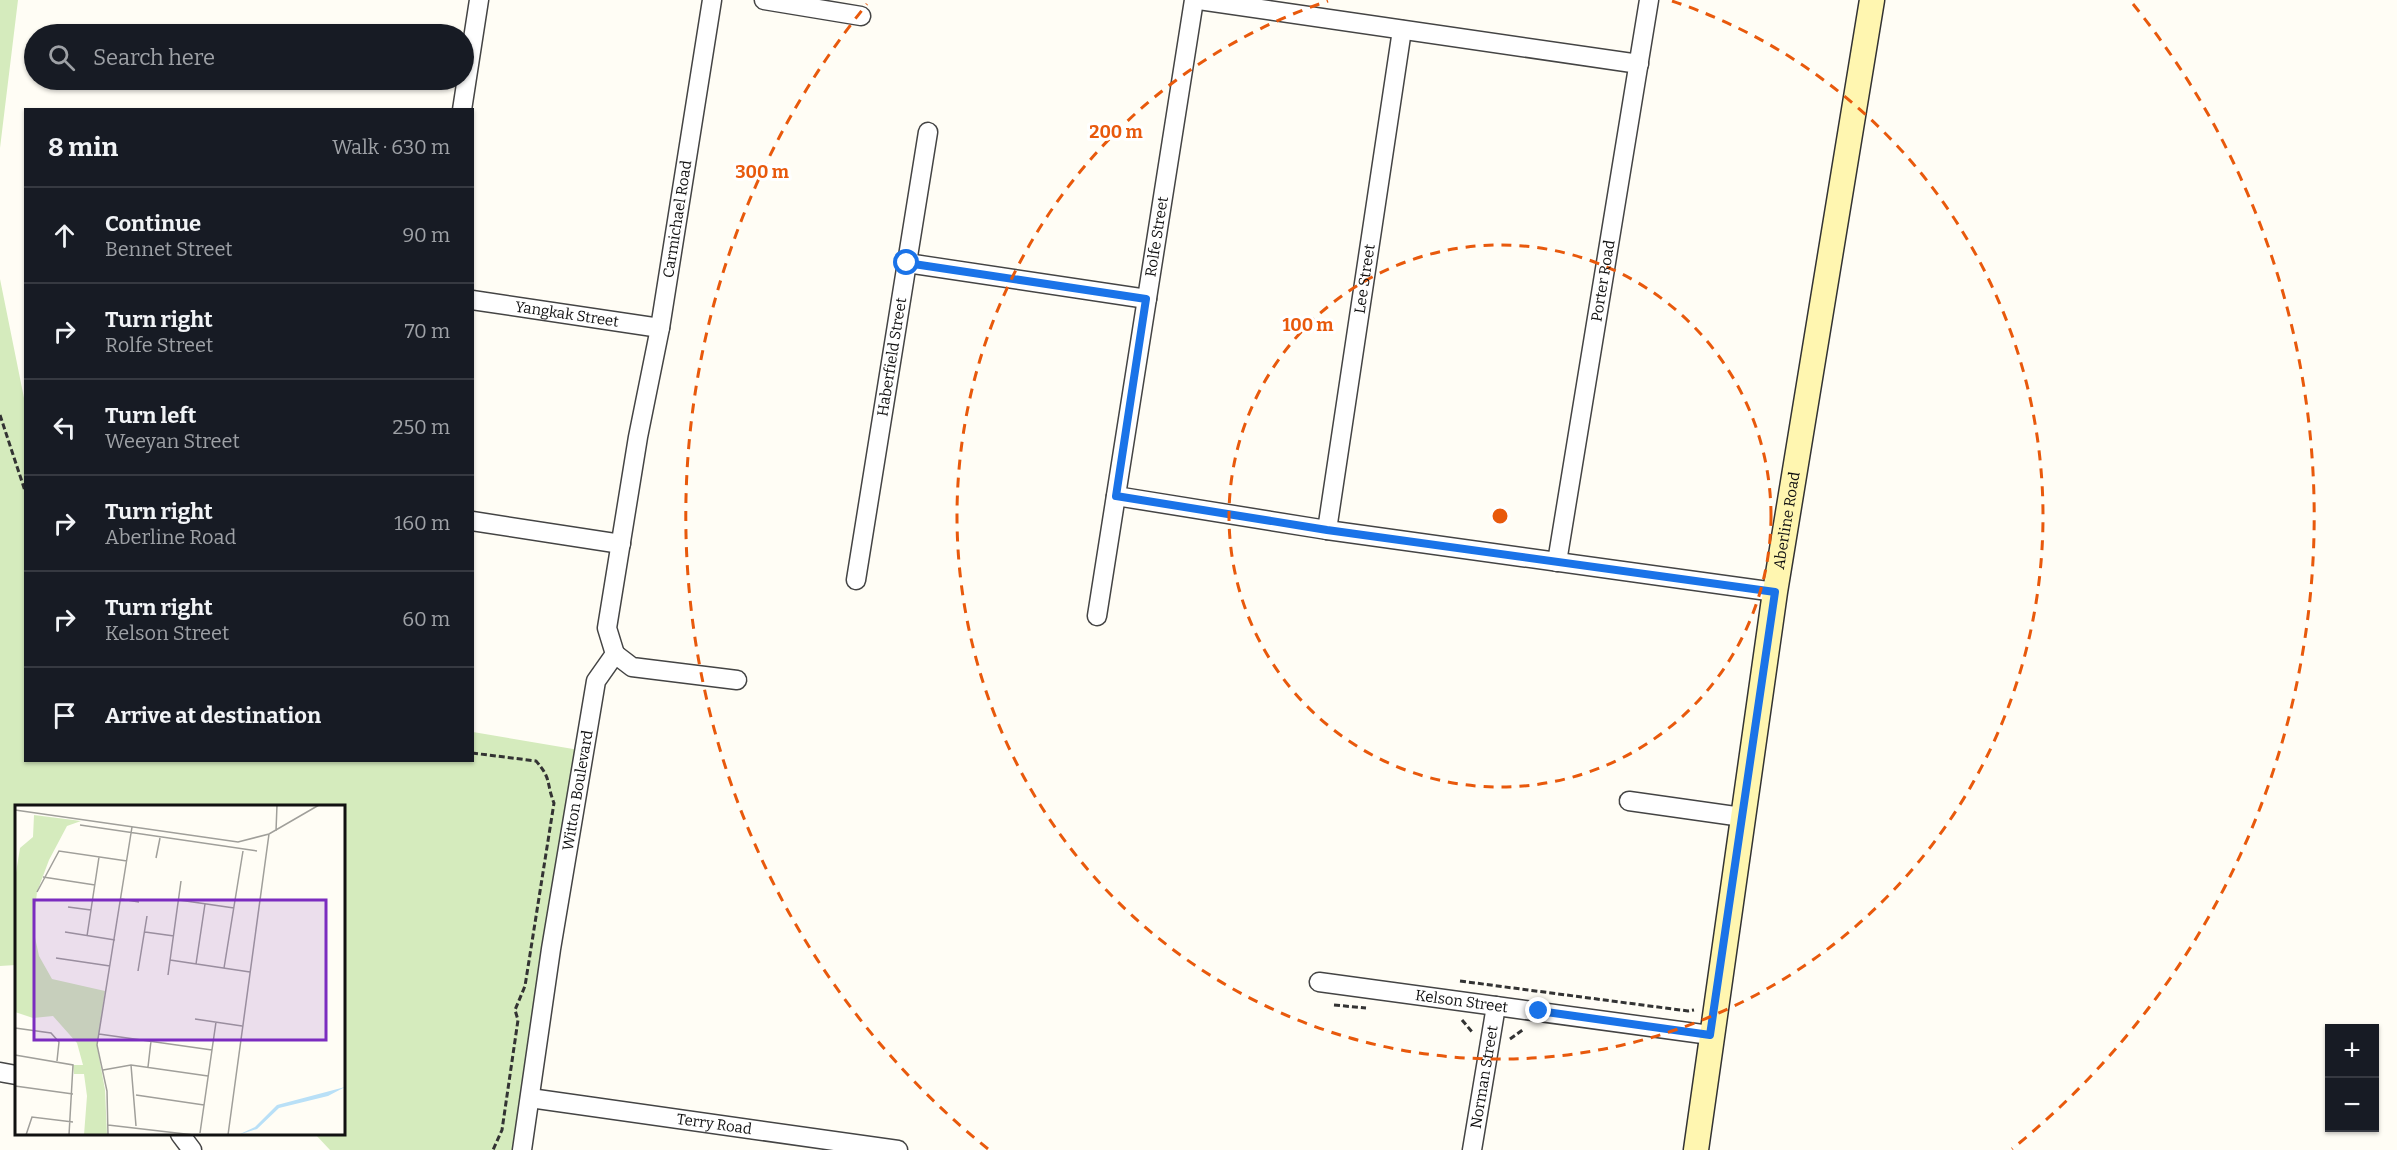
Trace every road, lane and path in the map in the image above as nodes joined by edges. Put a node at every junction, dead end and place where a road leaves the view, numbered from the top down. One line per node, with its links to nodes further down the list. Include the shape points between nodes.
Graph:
1 (479, 0): 9 (street)
2 (712, 0): 18 (street, Carmichael Road)
3 (764, 0): 8 (street)
4 (1194, 0): 16 (street, Rolfe Street)
5 (1199, 0): 10 (street)
6 (1649, 0): 11 (street, Porter Road)
7 (1872, 0): 27 (street, Aberline Road)
8 (861, 16)
9 (474, 28)
10 (1402, 30): 11 (street); 23 (street, Lee Street)
11 (1639, 64): 25 (street, Porter Road)
12 (464, 90): 13 (street)
13 (462, 108)
14 (928, 132): 15 (street, Haberfield Street)
15 (907, 263): 16 (street); 26 (street, Haberfield Street)
16 (1146, 299): 21 (street, Rolfe Street)
17 (474, 300): 18 (street, Yangkak Street)
18 (660, 328): 24 (street, Carmichael Road)
19 (0, 415): 20 (path)
20 (24, 488)
21 (1116, 496): 23 (street); 28 (street, Rolfe Street)
22 (474, 521): 24 (street)
23 (1327, 530): 25 (street)
24 (621, 544): 29 (street, via 607,628)
25 (1557, 562): 27 (street)
26 (856, 580)
27 (1775, 592): 33 (street, Aberline Road)
28 (1097, 616)
29 (615, 654): 30 (street, via 632,667); 47 (street, Witton Boulevard, via 596,681)
30 (737, 680)
31 (474, 753): 50 (path, via 536,761 550,780 554,803 525,986 515,1010 518,1020 502,1130)
32 (1629, 801): 33 (street)
33 (1742, 817): 42 (street, Aberline Road)
34 (1449, 980): 38 (path, via 1688,1011)
35 (1319, 982): 37 (street, Kelson Street)
36 (1334, 1005): 39 (path)
37 (1496, 1006): 42 (street, Kelson Street); 53 (street, Norman Street)
38 (1700, 1008)
39 (1369, 1009)
40 (1451, 1018): 43 (path, via 1462,1020)
41 (1530, 1030): 44 (path, via 1522,1029 1510,1037)
42 (1710, 1035): 54 (street, Aberline Road)
43 (1473, 1039)
44 (1509, 1043)
45 (0, 1072): 46 (street)
46 (15, 1075)
47 (530, 1098): 51 (street, Witton Boulevard); 52 (street, Terry Road)
48 (181, 1135): 49 (street)
49 (192, 1150)
50 (493, 1150)
51 (522, 1150)
52 (898, 1150)
53 (1472, 1150)
54 (1696, 1150)

